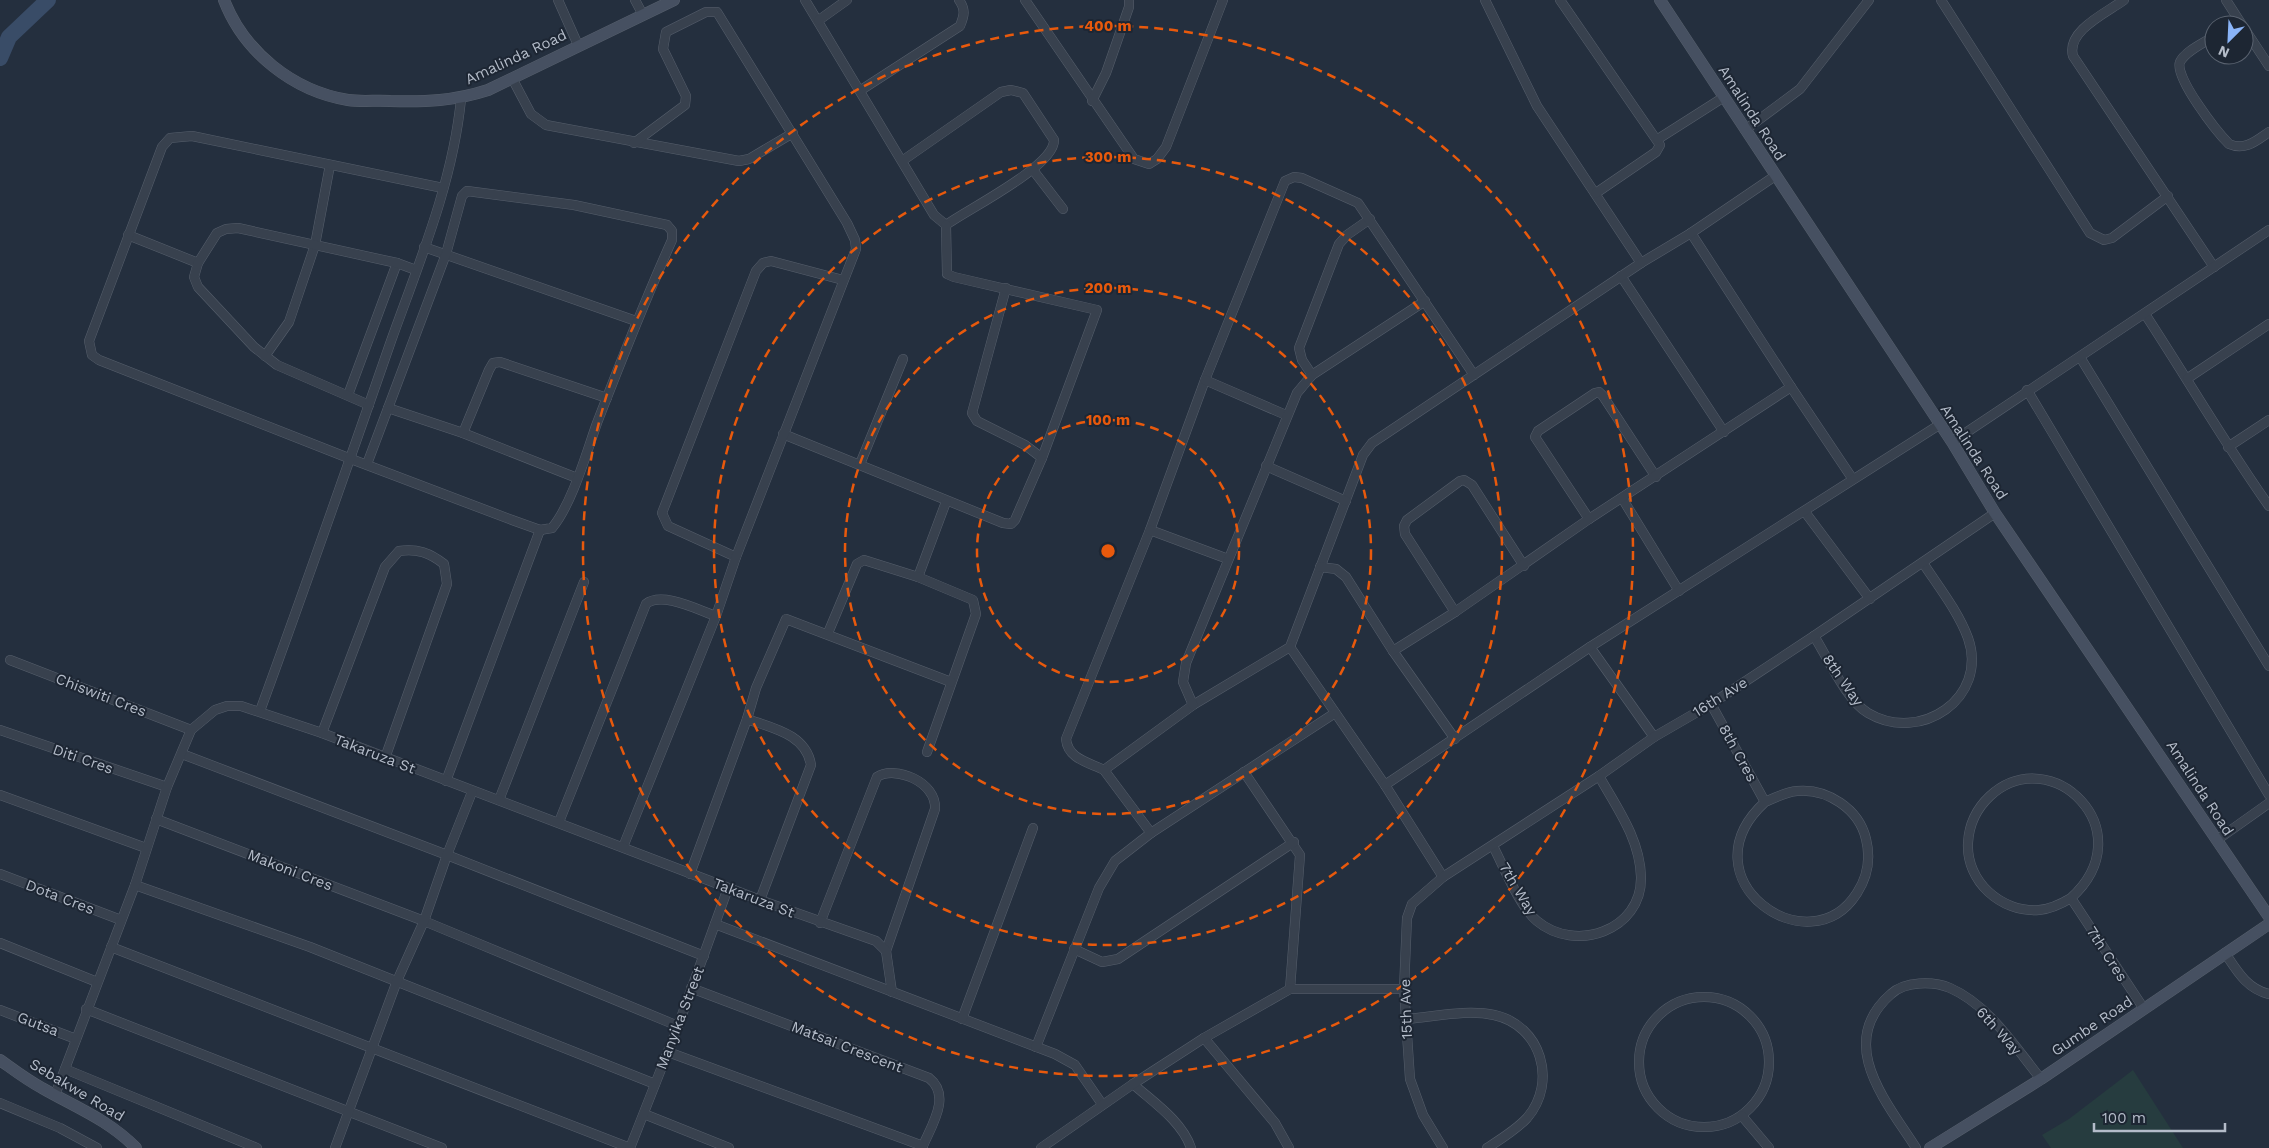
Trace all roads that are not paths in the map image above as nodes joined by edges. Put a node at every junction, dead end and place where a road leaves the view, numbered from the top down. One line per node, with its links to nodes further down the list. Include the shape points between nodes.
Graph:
1 (224, 0): 28 (street, Amalinda Road, via 232,20 252,47 278,71 317,92 350,101)
2 (558, 0): 23 (street)
3 (635, 0): 18 (street)
4 (674, 0): 18 (street, Amalinda Road)
5 (805, 0): 20 (street)
6 (847, 0): 20 (street)
7 (959, 0): 26 (street, via 964,15 960,26)
8 (1025, 0): 29 (street)
9 (1129, 0): 29 (street, via 1106,73)
10 (1223, 0): 29 (street, via 1158,159 1149,164 1134,159)
11 (1485, 0): 40 (street, via 1537,106)
12 (1560, 0): 33 (street)
13 (1660, 0): 27 (street, Amalinda Road)
14 (1869, 0): 30 (street, via 1800,89)
15 (1941, 0): 41 (street, via 2090,233 2104,240 2112,238)
16 (2124, 0): 41 (street, via 2082,30 2070,48)
17 (2226, 0): 19 (street)
18 (643, 15): 23 (street, Amalinda Road)
19 (2233, 15)
20 (819, 20): 26 (street)
21 (2204, 43): 31 (street, via 2185,56 2179,70 2228,144 2247,146)
22 (2254, 43): 24 (street)
23 (578, 45): 25 (street, Amalinda Road)
24 (2269, 66)
25 (512, 78): 28 (street, Amalinda Road); 34 (street, via 531,114 546,126)
26 (861, 90): 35 (street)
27 (1724, 98): 30 (street, Amalinda Road); 33 (street)
28 (461, 99): 39 (street, via 458,133)
29 (1092, 100)
30 (1745, 130): 38 (street, Amalinda Road)
31 (2269, 132)
32 (793, 133): 34 (street, via 749,159 739,161); 34 (street, via 722,17 710,11 668,30 664,36 663,49 686,96 685,105); 57 (street, via 855,240 856,249)
33 (1658, 139): 40 (street, via 1660,145 1656,152)
34 (634, 142)
35 (902, 161): 37 (street, via 1001,92 1011,90 1023,93 1054,140 1051,150); 44 (street, via 934,215)
36 (330, 165): 39 (street); 47 (street, via 192,136 170,138 162,147); 48 (street)
37 (1033, 170): 42 (street); 44 (street)
38 (1776, 176): 46 (street); 78 (street, Amalinda Road)
39 (443, 188): 49 (street)
40 (1596, 193): 53 (street)
41 (2168, 196): 54 (street)
42 (1063, 209)
43 (1370, 220): 59 (street); 66 (street, via 1347,235 1337,248 1299,348 1302,360); 69 (street, via 1358,203 1346,196 1294,176 1285,181)
44 (946, 225): 58 (street, via 948,274)
45 (2269, 230): 54 (street)
46 (1691, 233): 53 (street); 70 (street)
47 (128, 235): 51 (street); 85 (street, via 89,341 92,355)
48 (315, 245): 51 (street, via 238,228 226,229 217,233); 52 (street); 63 (street, via 290,322)
49 (424, 247): 50 (street); 55 (street)
50 (446, 254): 61 (street); 61 (street, via 462,196 467,190 574,205 667,225 672,231 672,240); 75 (street)
51 (198, 263): 63 (street, via 194,276 198,287)
52 (397, 263): 55 (street); 72 (street)
53 (1641, 263): 56 (street)
54 (2214, 267): 60 (street)
55 (416, 270): 74 (street)
56 (1621, 276): 67 (street); 79 (street)
57 (843, 280): 81 (street); 101 (street, via 771,261 763,263 756,271 662,513 668,526)
58 (1006, 288): 84 (street, via 972,413 976,421); 84 (street, via 1097,310)
59 (1425, 301): 66 (street); 67 (street)
60 (2145, 314): 64 (street); 68 (street)
61 (636, 321): 73 (street)
62 (2269, 324): 68 (street)
63 (265, 356): 72 (street, via 277,365)
64 (2080, 357): 71 (street); 118 (street)
65 (903, 359): 87 (street)
66 (1312, 375): 76 (street, via 1297,393)
67 (1474, 375): 93 (street, via 1372,443 1363,455)
68 (2188, 378): 83 (street)
69 (1205, 380): 76 (street); 100 (street)
70 (1791, 387): 79 (street); 91 (street)
71 (2027, 390): 82 (street); 141 (street)
72 (348, 395): 74 (street)
73 (607, 398): 80 (street, via 500,362 494,363); 90 (street)
74 (369, 405): 85 (street)
75 (388, 408): 80 (street); 86 (street)
76 (1286, 415): 88 (street)
77 (2269, 420): 83 (street)
78 (1939, 425): 82 (street, Amalinda Road); 91 (street)
79 (1724, 432): 89 (street)
80 (463, 433): 90 (street)
81 (783, 434): 87 (street); 101 (street)
82 (1952, 442): 97 (street, Amalinda Road)
83 (2228, 447): 95 (street)
84 (1042, 458): 94 (street, via 1011,524)
85 (351, 460): 86 (street); 122 (street)
86 (367, 464): 99 (street)
87 (860, 464): 94 (street)
88 (1266, 466): 93 (street); 102 (street)
89 (1656, 477): 92 (street); 98 (street, via 1603,396 1595,392 1538,431 1535,437)
90 (576, 478): 99 (street, via 559,519 552,528)
91 (1852, 478): 96 (street)
92 (1622, 498): 98 (street); 108 (street)
93 (1346, 501): 105 (street)
94 (946, 502): 106 (street)
95 (2269, 506)
96 (1805, 512): 108 (street); 109 (street)
97 (1995, 513): 103 (street, 16th Ave); 149 (street, Amalinda Road)
98 (1589, 519): 104 (street)
99 (540, 530): 136 (street)
100 (1150, 530): 102 (street); 133 (street, via 1066,739 1074,756)
101 (736, 557): 111 (street)
102 (1228, 559): 121 (street, via 1183,674 1183,682)
103 (1923, 563): 109 (street, 16th Ave); 113 (street, 8th Way, via 1960,622 1968,638 1971,656 1962,692 1936,717 1919,723 1900,724 1866,712 1853,699)
104 (1524, 566): 110 (street); 110 (street, via 1472,485 1460,481 1407,520 1404,526 1405,534)
105 (1320, 567): 114 (street); 116 (street, via 1336,569 1346,577)
106 (918, 577): 112 (street, via 876,562 864,560 857,564); 119 (street, via 973,600 976,607)
107 (584, 582): 142 (street)
108 (1679, 591): 115 (street)
109 (1870, 599): 113 (street, 16th Ave)
110 (1456, 612): 116 (street)
111 (716, 616): 146 (street, via 665,599 651,600 646,604); 151 (street)
112 (828, 633): 119 (street); 124 (street, via 786,618 756,688)
113 (1814, 636): 120 (street, 16th Ave)
114 (1290, 647): 121 (street); 123 (street)
115 (1590, 647): 128 (street); 129 (street)
116 (1393, 651): 129 (street)
117 (10, 660): 126 (street, Chiswiti Cres)
118 (2269, 666)
119 (951, 682): 130 (street)
120 (1711, 704): 128 (street, 16th Ave); 143 (street, 8th Cres)
121 (1194, 705): 133 (street)
122 (260, 711): 126 (street, Takaruza St, via 228,706 215,710); 127 (street, Takaruza St)
123 (1335, 713): 134 (street); 137 (street)
124 (747, 719): 156 (street); 161 (street, via 792,736 806,750 811,765)
125 (0, 730): 138 (street, Diti Cres)
126 (191, 730): 131 (street, Takaruza St)
127 (322, 733): 132 (street, Takaruza St); 132 (street, via 390,560 399,550 421,551 444,564 447,584)
128 (1654, 737): 135 (street, 16th Ave)
129 (1455, 739): 137 (street)
130 (927, 752)
131 (182, 754): 138 (street, Takaruza St); 154 (street)
132 (384, 758): 136 (street, Takaruza St)
133 (1104, 770): 148 (street)
134 (1244, 772): 148 (street); 150 (street)
135 (1599, 776): 152 (street, 16th Ave); 152 (street, 7th Way, via 1628,826 1639,858 1641,878 1633,907 1626,918 1612,928 1596,935 1570,936 1554,932 1537,921 1527,910)
136 (446, 781): 139 (street, Takaruza St)
137 (1385, 785): 157 (street)
138 (167, 787): 145 (street, Takaruza St)
139 (472, 792): 142 (street, Takaruza St); 154 (street)
140 (0, 795): 153 (street)
141 (2269, 795)
142 (499, 800): 146 (street, Takaruza St)
143 (1765, 802): 143 (street, via 1753,814 1738,844 1740,870 1750,893 1761,906 1792,920 1818,919 1841,910 1863,884 1868,867 1869,850 1857,818 1838,801 1814,791 1789,792)
144 (2269, 803): 149 (street)
145 (156, 819): 153 (street, Takaruza St); 164 (street, Makoni Cres)
146 (559, 822): 151 (street, Takaruza St)
147 (1033, 828): 184 (street)
148 (1151, 833): 170 (street, via 1110,867)
149 (2217, 840): 162 (street, Amalinda Road)
150 (1294, 842): 170 (street, via 1118,959 1102,962); 177 (street, via 1300,862)
151 (622, 846): 156 (street, Takaruza St)
152 (1493, 846): 157 (street, 16th Ave)
153 (146, 848): 158 (street, Takaruza St)
154 (447, 855): 164 (street); 173 (street)
155 (0, 874): 163 (street, Dota Cres)
156 (690, 874): 159 (street, Takaruza St)
157 (1444, 877): 178 (street, 15th Ave, via 1410,909)
158 (134, 885): 163 (street, Takaruza St); 174 (street)
159 (728, 888): 161 (street, Takaruza St); 166 (street, Manyika Street)
160 (2071, 898): 160 (street, via 2088,880 2098,856 2097,831 2087,807 2068,790 2044,780 2027,779 1995,791 1983,802 1968,833 1970,859 1980,882 1991,895 2022,909 2039,910); 182 (street, 7th Cres)
161 (760, 900): 165 (street, Takaruza St)
162 (2269, 917)
163 (121, 920): 169 (street, Takaruza St)
164 (424, 921): 174 (street); 186 (street, Makoni Cres)
165 (820, 923): 171 (street, Takaruza St, via 876,942); 171 (street, via 877,778 893,772 915,779 934,794 935,809)
166 (715, 924): 173 (street, Manyika Street); 179 (street)
167 (2269, 924): 172 (street, Gumbe Road)
168 (0, 943): 175 (street)
169 (111, 947): 175 (street, Takaruza St); 189 (street)
170 (1074, 949): 190 (street)
171 (886, 951): 179 (street)
172 (2225, 953): 180 (street, via 2248,985); 182 (street, Gumbe Road)
173 (704, 956): 176 (street, Manyika Street)
174 (397, 981): 189 (street); 195 (street)
175 (97, 982): 181 (street, Takaruza St)
176 (691, 988): 186 (street, Manyika Street); 203 (street, Matsai Crescent, via 929,1078 937,1084 941,1100)
177 (1290, 989): 178 (street); 187 (street)
178 (1404, 989): 185 (street, 15th Ave)
179 (892, 992): 184 (street)
180 (2269, 994)
181 (86, 1009): 188 (street, Takaruza St); 200 (street)
182 (2144, 1009): 194 (street, Gumbe Road)
183 (0, 1010): 188 (street, Gutsa)
184 (962, 1019): 190 (street)
185 (1406, 1019): 214 (street, 15th Ave, via 1410,1079 1416,1100); 215 (street, via 1494,1015 1523,1029 1538,1048 1544,1069 1536,1102 1516,1128)
186 (678, 1026): 191 (street, Manyika Street)
187 (1204, 1038): 196 (street); 213 (street, via 1275,1123)
188 (76, 1039): 193 (street, Takaruza St)
189 (373, 1047): 200 (street); 210 (street)
190 (1036, 1047): 199 (street, via 1075,1065)
191 (668, 1052): 195 (street, Manyika Street); 203 (street)
192 (0, 1060): 197 (street, Sebakwe Road)
193 (65, 1070): 197 (street, Takaruza St); 207 (street)
194 (2041, 1079): 217 (street, 6th Way, via 1990,1018 1965,996 1948,987 1930,983 1912,984 1894,991 1872,1018 1865,1051 1876,1085); 218 (street, Gumbe Road)
195 (655, 1084): 201 (street, Manyika Street)
196 (1132, 1084): 199 (street); 212 (street, via 1176,1123)
197 (55, 1095): 206 (street, Sebakwe Road, via 115,1129)
198 (0, 1103): 205 (street)
199 (1102, 1104): 204 (street)
200 (349, 1112): 208 (street); 209 (street)
201 (644, 1114): 210 (street, Manyika Street); 211 (street)
202 (1742, 1116): 202 (street, via 1755,1104 1769,1074 1770,1057 1758,1025 1746,1012 1716,998 1698,997 1666,1009 1645,1034 1640,1051 1639,1068 1651,1100 1677,1122 1693,1127 1710,1128); 216 (street)
203 (922, 1147)
204 (1043, 1147)
205 (97, 1148)
206 (136, 1148)
207 (257, 1148)
208 (335, 1148)
209 (442, 1148)
210 (630, 1148)
211 (730, 1148)
212 (1192, 1148)
213 (1288, 1148)
214 (1443, 1148)
215 (1487, 1148)
216 (1769, 1148)
217 (1916, 1148)
218 (1930, 1148)

